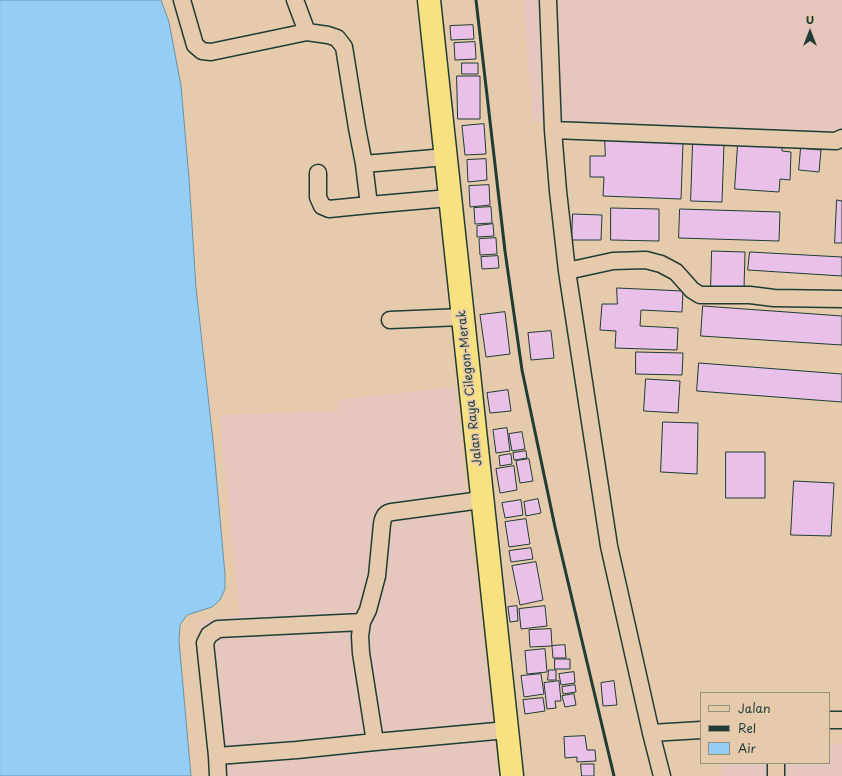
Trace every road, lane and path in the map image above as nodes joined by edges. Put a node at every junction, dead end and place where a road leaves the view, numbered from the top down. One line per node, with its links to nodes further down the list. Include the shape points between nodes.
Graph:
1 (182, 0): 5 (street, via 195,45 202,51 211,52)
2 (295, 0): 5 (street)
3 (429, 0): 8 (highway, Jalan Raya Cilegon-Merak)
4 (548, 0): 6 (street)
5 (307, 32): 9 (street, via 333,36 344,47)
6 (553, 130): 7 (street, via 836,142); 13 (street)
7 (842, 138)
8 (446, 157): 9 (street); 11 (highway, Jalan Raya Cilegon-Merak)
9 (364, 164): 12 (street)
10 (318, 173): 12 (street, via 318,197 322,206 329,210)
11 (449, 198): 12 (street); 15 (highway, Jalan Raya Cilegon-Merak)
12 (369, 205)
13 (567, 272): 14 (street, via 613,261 646,260 676,272 700,295); 23 (street, via 609,546)
14 (842, 299)
15 (462, 317): 16 (street); 17 (highway, Jalan Raya Cilegon-Merak)
16 (390, 320)
17 (482, 500): 18 (street, via 392,512 383,517 377,576); 21 (highway, Jalan Raya Cilegon-Merak)
18 (362, 622): 24 (street, via 361,653); 25 (street, via 218,629 209,635 205,643)
19 (830, 720): 20 (street)
20 (842, 720)
21 (507, 730): 24 (street); 28 (highway, Jalan Raya Cilegon-Merak)
22 (700, 730): 23 (street)
23 (651, 733): 29 (street)
24 (375, 742): 25 (street)
25 (216, 756): 27 (street)
26 (776, 764): 30 (street)
27 (218, 776)
28 (512, 776)
29 (662, 776)
30 (776, 776)

